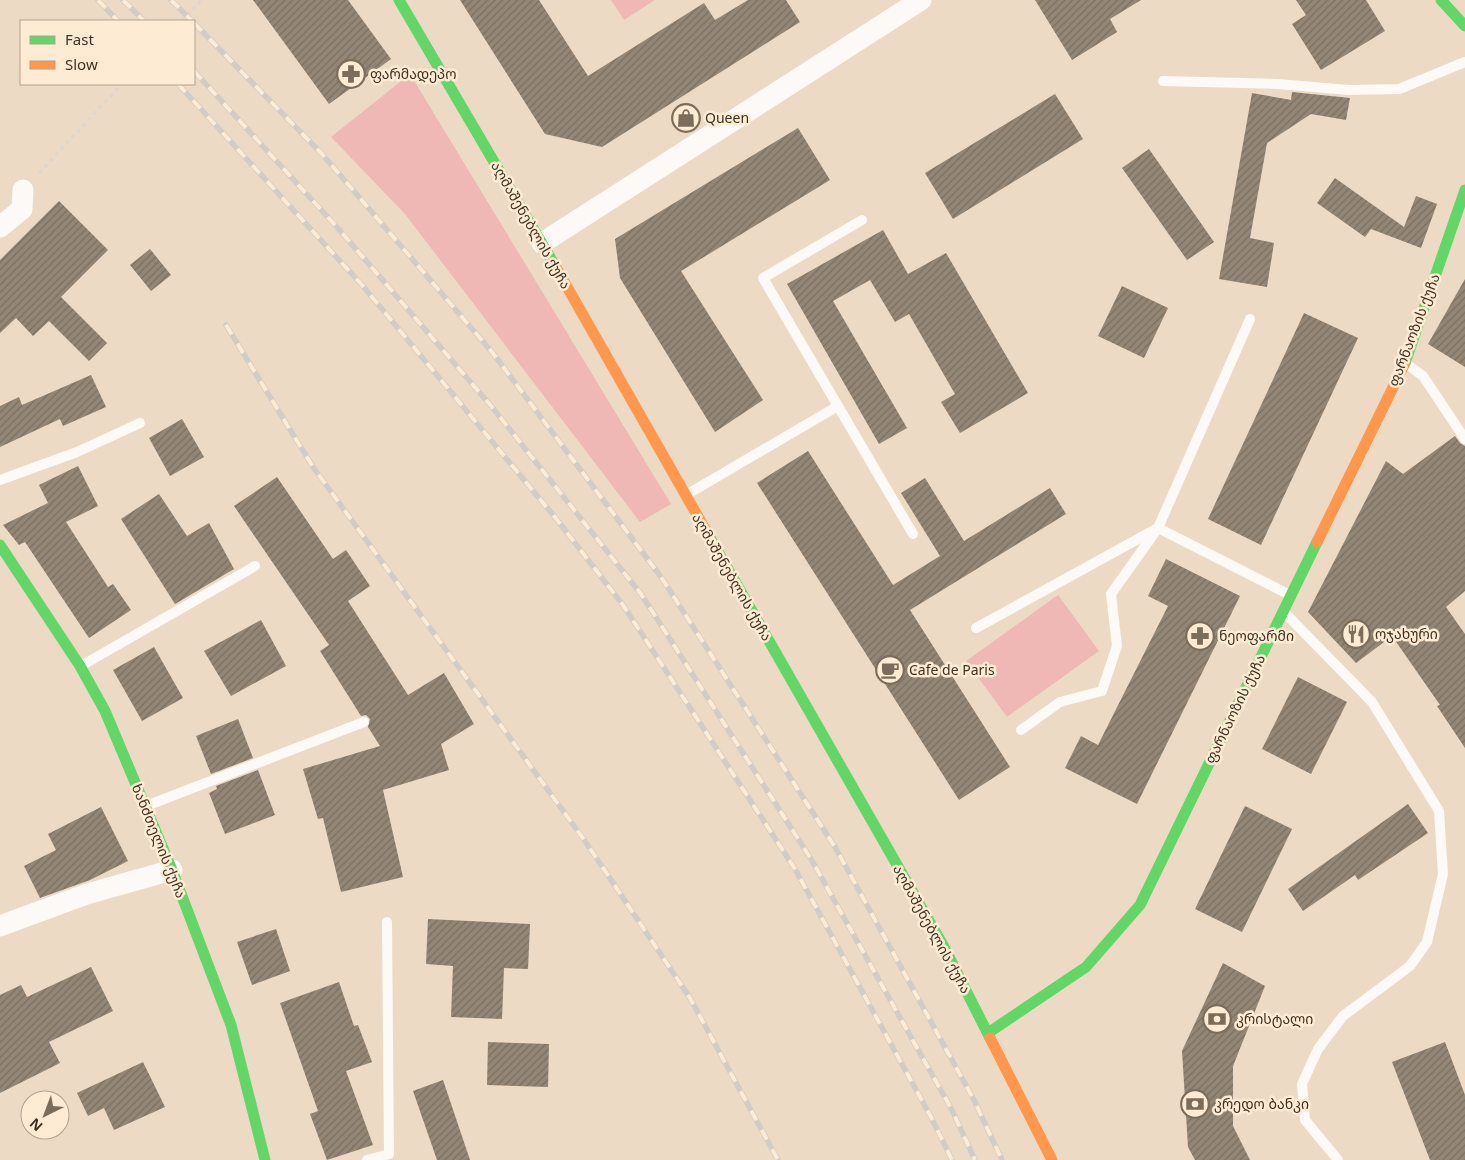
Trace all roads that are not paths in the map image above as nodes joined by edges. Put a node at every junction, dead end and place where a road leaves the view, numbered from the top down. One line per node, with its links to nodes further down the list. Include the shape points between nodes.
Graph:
1 (400, 0): 11 (street, აღმაშენებლის ქუჩა)
2 (921, 0): 11 (street)
3 (1441, 0): 4 (street)
4 (1465, 26)
5 (1465, 62): 6 (lane, via 1399,88 1349,90 1278,84)
6 (1163, 81)
7 (23, 190): 10 (street, via 22,209)
8 (1465, 190): 13 (street, ფარნაოზის ქუჩა)
9 (862, 220): 14 (lane, via 762,278)
10 (0, 227)
11 (542, 243): 18 (street, აღმაშენებლის ქუჩა)
12 (1250, 319): 19 (lane)
13 (1405, 363): 16 (lane, via 1423,376); 23 (street, ფარნაოზის ქუჩა)
14 (838, 406): 18 (lane); 20 (lane)
15 (140, 424): 17 (lane, via 77,452)
16 (1465, 439)
17 (0, 480)
18 (685, 495): 33 (street, აღმაშენებლის ქუჩა, via 944,947)
19 (1158, 528): 23 (lane); 25 (lane); 28 (lane, via 1111,594 1117,646 1102,692 1060,702)
20 (913, 534)
21 (0, 545): 26 (street, ხანძთელის ქუჩა)
22 (255, 566): 26 (lane)
23 (1290, 595): 24 (street, ფარნაოზის ქუჩა)
24 (1282, 610): 33 (street, ფარნაოზის ქუჩა, via 1140,905 1086,967); 37 (lane, via 1372,702 1439,811 1443,874 1427,942 1410,966 1343,1016 1318,1049 1302,1084 1305,1120)
25 (976, 628)
26 (80, 666): 29 (street, ხანძთელის ქუჩა, via 105,711)
27 (364, 722): 29 (lane)
28 (1020, 730)
29 (145, 806): 30 (street, ხანძთელის ქუჩა)
30 (172, 870): 32 (street, via 87,894); 34 (street, ხანძთელის ქუჩა, via 231,1025)
31 (388, 922): 35 (lane, via 389,1154)
32 (0, 926)
33 (988, 1034): 36 (street, აღმაშენებლის ქუჩა)
34 (264, 1160)
35 (367, 1160)
36 (1052, 1160)
37 (1338, 1160)

